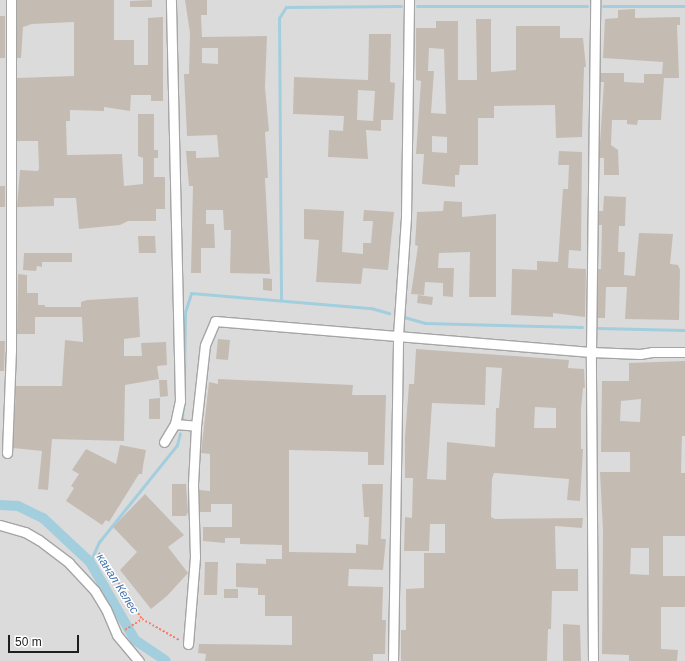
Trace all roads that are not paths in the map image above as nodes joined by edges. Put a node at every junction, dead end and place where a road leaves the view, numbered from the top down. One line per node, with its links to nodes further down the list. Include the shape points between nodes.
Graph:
1 (11, 0): 11 (street, via 12,311)
2 (171, 0): 8 (street, via 180,358 180,401)
3 (408, 0): 5 (street, via 406,217)
4 (595, 0): 6 (street)
5 (398, 335): 6 (street); 9 (street, via 215,321 205,345); 15 (street)
6 (591, 352): 7 (street); 16 (street)
7 (685, 352)
8 (175, 424): 9 (street); 10 (street)
9 (196, 426): 13 (street, via 193,484 195,557)
10 (164, 442)
11 (7, 453)
12 (0, 525): 14 (street, via 25,532 69,563 95,591 117,635)
13 (188, 644)
14 (139, 661)
15 (393, 661)
16 (593, 661)

